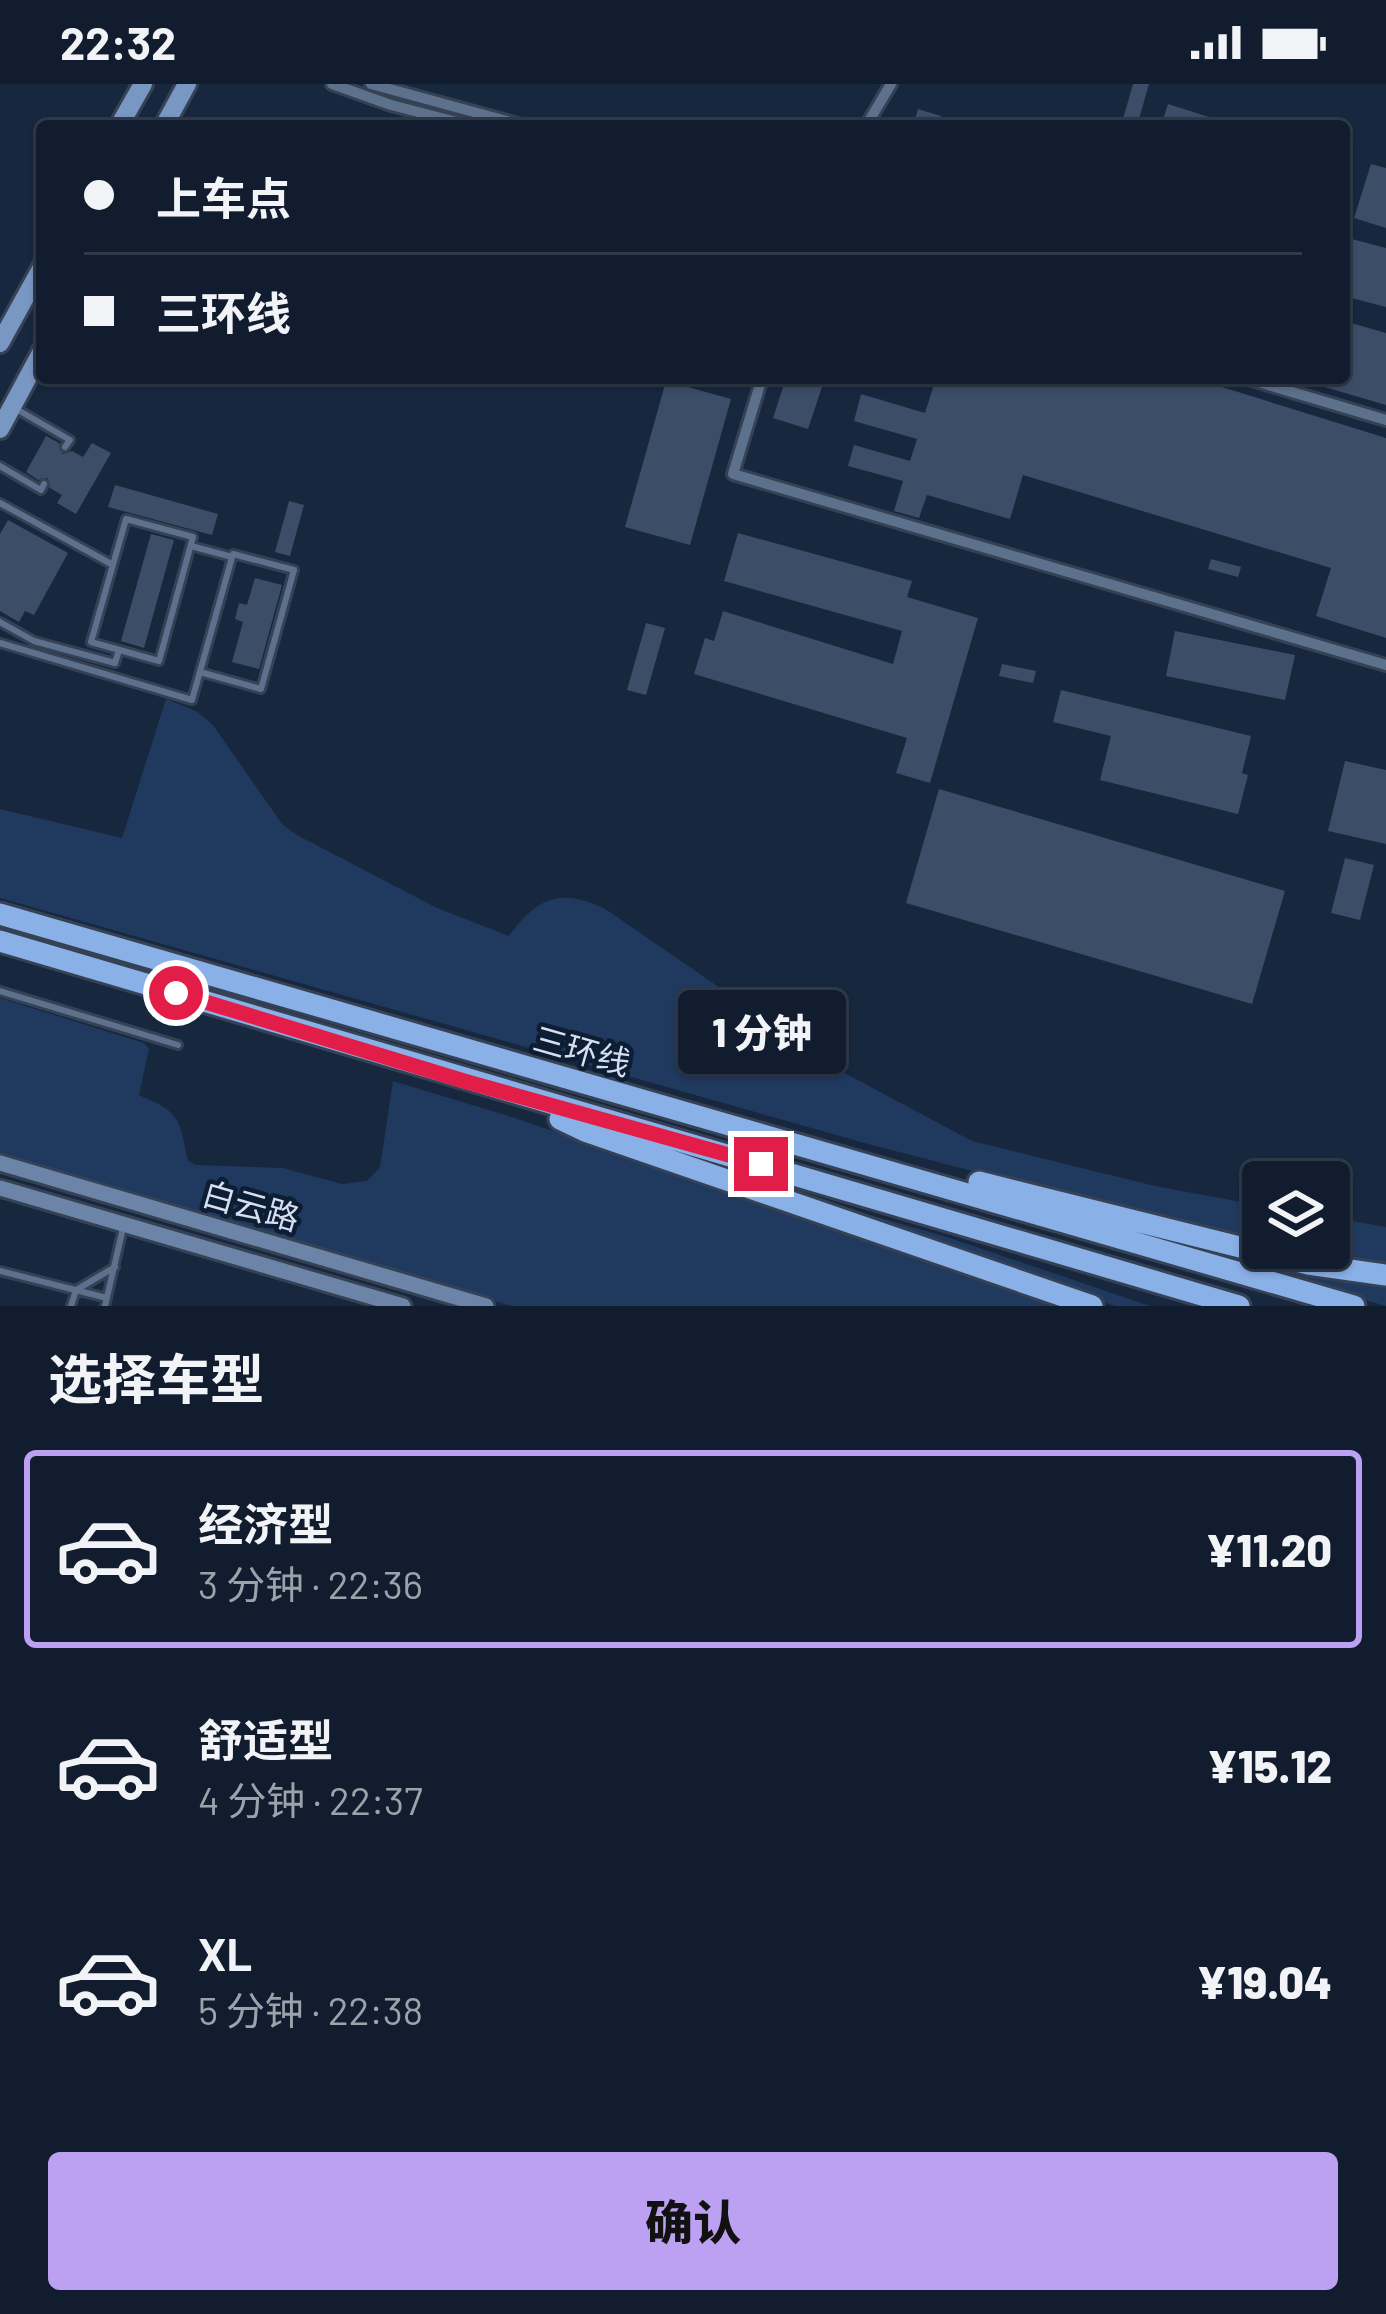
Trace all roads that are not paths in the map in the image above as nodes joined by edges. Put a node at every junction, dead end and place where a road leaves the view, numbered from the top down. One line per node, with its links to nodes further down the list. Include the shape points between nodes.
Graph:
1 (142, 84): 6 (main road)
2 (187, 84): 7 (main road)
3 (332, 84): 8 (street)
4 (371, 84): 9 (street)
5 (891, 84): 10 (street)
6 (122, 120)
7 (167, 120)
8 (449, 120)
9 (503, 120)
10 (870, 120)
11 (36, 277): 12 (main road)
12 (0, 343)
13 (36, 362): 16 (main road)
14 (760, 384): 30 (street, via 733,474)
15 (1265, 384): 17 (street)
16 (12, 407): 18 (main road); 19 (lane, via 70,440)
17 (1386, 420)
18 (0, 429)
19 (65, 447)
20 (0, 466): 21 (lane, via 41,490)
21 (44, 484)
22 (3, 504): 23 (lane); 26 (lane)
23 (0, 515)
24 (191, 546): 25 (lane); 26 (lane, via 193,537 126,519); 29 (lane, via 159,661)
25 (232, 557): 31 (lane); 31 (lane, via 294,570 261,689)
26 (113, 565): 29 (lane, via 91,642)
27 (0, 622): 29 (lane, via 34,641 115,663)
28 (0, 643): 31 (lane, via 192,700)
29 (119, 650)
30 (1386, 665)
31 (200, 672)
32 (0, 914): 37 (highway, 三环线)
33 (0, 941): 36 (highway, 三环线)
34 (0, 991): 35 (lane)
35 (178, 1045)
36 (517, 1096): 45 (highway, 三环线); 50 (highway, via 585,1131)
37 (820, 1154): 43 (highway, via 866,1154 1308,1264); 53 (highway, 三环线)
38 (0, 1163): 49 (street, 白云路)
39 (0, 1188): 40 (street, 白云路)
40 (124, 1224): 41 (lane); 48 (street, 白云路)
41 (115, 1268): 44 (lane); 46 (lane)
42 (0, 1270): 44 (lane)
43 (1386, 1275)
44 (76, 1291): 46 (lane); 47 (lane)
45 (1202, 1296): 51 (highway); 52 (highway, 三环线)
46 (106, 1302)
47 (71, 1306)
48 (403, 1306)
49 (486, 1306)
50 (1091, 1306)
51 (1228, 1306)
52 (1239, 1306)
53 (1354, 1306)

